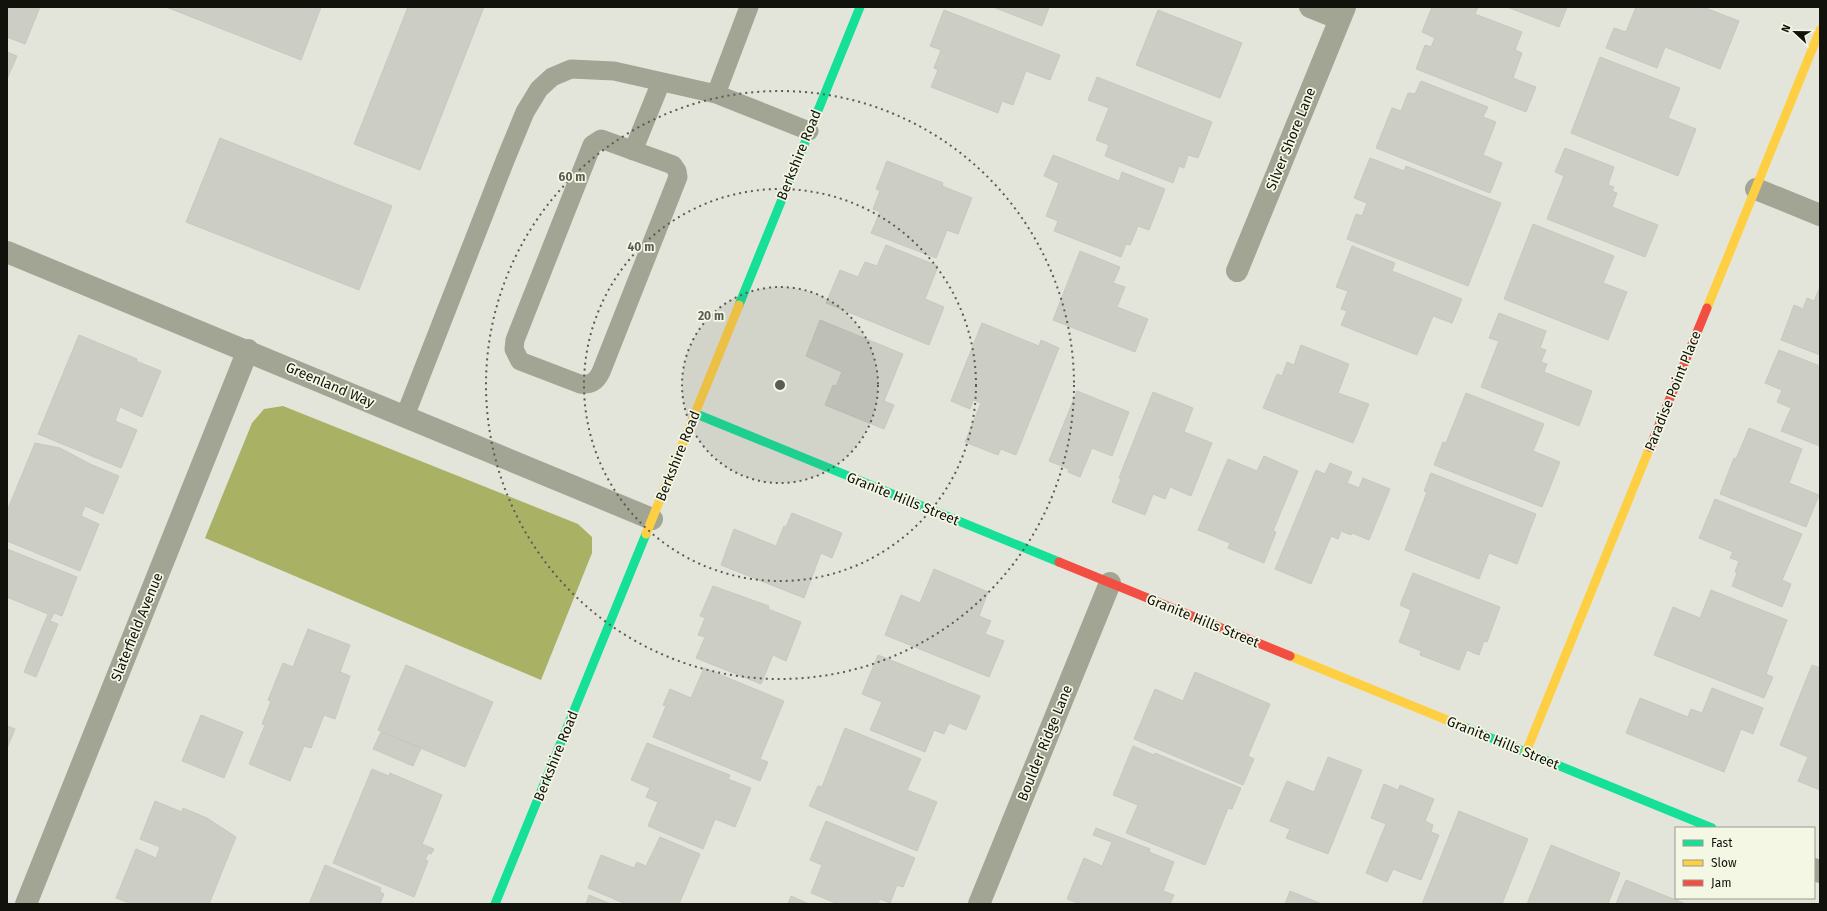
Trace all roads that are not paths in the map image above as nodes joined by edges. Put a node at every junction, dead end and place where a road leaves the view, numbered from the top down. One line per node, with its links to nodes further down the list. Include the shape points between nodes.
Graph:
1 (749, 7): 7 (lane)
2 (860, 7): 8 (street, Berkshire Road)
3 (1310, 7): 4 (street)
4 (1342, 13): 13 (street, Silver Shore Lane)
5 (1820, 30): 10 (street, Paradise Point Place)
6 (661, 82): 7 (lane); 9 (lane); 16 (lane, via 614,71 571,69 552,77 539,89 525,112 506,158)
7 (716, 94): 8 (lane)
8 (809, 131): 15 (street, Berkshire Road)
9 (634, 151): 9 (lane, via 601,138 592,145 515,340 514,349 520,361 580,384 593,383 601,372 678,177 673,165)
10 (1756, 189): 11 (street); 19 (street, Paradise Point Place)
11 (1820, 215)
12 (7, 252): 14 (street, Greenland Way)
13 (1237, 271)
14 (248, 350): 16 (street, Greenland Way); 21 (street, Slaterfield Avenue)
15 (694, 413): 17 (street, Berkshire Road); 18 (street, Granite Hills Street)
16 (405, 416): 17 (street, Greenland Way)
17 (652, 519): 22 (street, Berkshire Road)
18 (1110, 583): 19 (street, Granite Hills Street); 23 (street, Boulder Ridge Lane)
19 (1526, 752): 20 (street, Granite Hills Street)
20 (1710, 827)
21 (26, 904)
22 (495, 904)
23 (980, 904)

